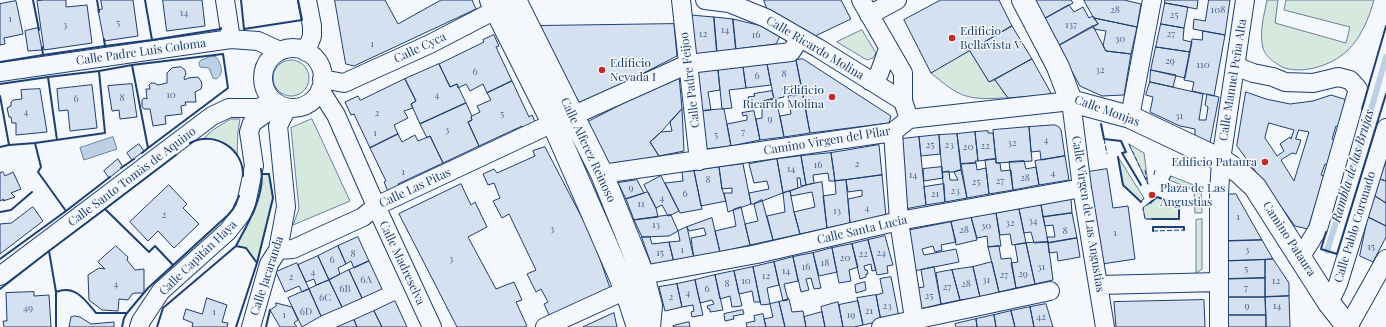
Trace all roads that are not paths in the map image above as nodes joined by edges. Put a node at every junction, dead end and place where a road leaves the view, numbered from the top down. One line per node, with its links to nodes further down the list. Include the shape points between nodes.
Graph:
1 (225, 0): 13 (street)
2 (307, 0): 16 (street, via 312,36)
3 (516, 0): 10 (street, Calle Cyca); 27 (street, Calle Alferez Reinoso)
4 (681, 0): 17 (street, Calle Padre Feijoo)
5 (705, 0): 12 (street, Calle Ricardo Molina, via 729,3 766,18)
6 (897, 0): 11 (street)
7 (1023, 0): 23 (street, Calle Monjas, via 1058,67)
8 (1152, 0): 25 (street)
9 (1245, 0): 18 (street, Calle Manuel Peña Alta)
10 (493, 5): 21 (street, Calle Cyca, via 430,44 344,83); 27 (street, Calle Alferez Reinoso)
11 (865, 7): 14 (street)
12 (800, 38): 17 (street, Calle Las Pitas, via 791,52); 20 (street, Calle Ricardo Molina)
13 (231, 39): 15 (street, Calle Padre Luis Coloma, via 258,41); 19 (street, Calle Padre Luis Coloma)
14 (888, 49): 20 (street, via 879,74); 22 (street, via 903,73)
15 (280, 51): 16 (street, via 289,48); 24 (street, via 266,64 263,74 266,92)
16 (306, 52): 21 (street, via 313,56 322,70)
17 (688, 64): 27 (street, Calle Las Pitas); 31 (street, Calle Padre Feijoo)
18 (1235, 66): 30 (street, Calle Manuel Peña Alta); 37 (street, via 1285,82 1313,83 1338,77 1350,80 1358,89 1318,229)
19 (0, 72)
20 (870, 81): 22 (street, Calle Ricardo Molina)
21 (321, 85): 24 (street, via 314,99 306,105 297,108); 34 (street, Calle Madreselva)
22 (903, 101): 26 (street)
23 (1071, 101): 25 (street, Calle Monjas); 26 (street); 33 (street, Calle Virgen de Las Angustias)
24 (279, 104): 36 (street, Calle Jacaranda, via 278,126 286,207); 40 (street, Calle Santo Tomàs de Aquino, via 259,108 229,108 212,116); 47 (street, Calle Capitán Haya, via 250,127 254,166 245,209 228,231 161,291 140,321)
25 (1130, 117): 30 (street, Calle Monjas)
26 (909, 119): 29 (street, Camino Virgen del Pilar)
27 (563, 120): 32 (street, Calle Alferez Reinoso); 34 (street, Calle Las Pitas); 43 (street, Calle Alferez Reinoso)
28 (1386, 128): 45 (street, Calle Pablo Coronado, via 1338,284)
29 (894, 132): 31 (street, Camino Virgen del Pilar); 35 (street)
30 (1221, 160): 37 (street, Camino Pataura, via 1255,186); 41 (street, Calle Manuel Peña Alta)
31 (699, 161): 32 (street, Camino Virgen del Pilar)
32 (602, 174): 39 (street, Calle Alferez Reinoso)
33 (1082, 188): 35 (street, Calle Santa Lucia); 42 (street, Calle Virgen de Las Angustias)
34 (376, 206): 36 (street, Calle Las Pitas, via 363,218 293,249); 49 (street, Calle Madreselva)
35 (899, 221): 39 (street, Calle Santa Lucia, via 757,254); 46 (street)
36 (278, 250): 48 (street, Calle Jacaranda, via 269,264)
37 (1300, 258): 45 (street, Camino Pataura)
38 (1386, 259): 56 (street)
39 (644, 275): 52 (street, Calle Alferez Reinoso, via 651,306)
40 (0, 276)
41 (1219, 282): 42 (street); 55 (street, Calle Manuel Peña Alta)
42 (1099, 285): 54 (street, Calle Virgen de Las Angustias)
43 (626, 290): 50 (street); 51 (street, Calle Alferez Reinoso)
44 (1050, 292): 46 (street)
45 (1329, 303): 56 (street, Camino Pataura)
46 (914, 320): 53 (street)
47 (139, 327)
48 (251, 327)
49 (432, 327)
50 (545, 327)
51 (638, 327)
52 (649, 327)
53 (881, 327)
54 (1105, 327)
55 (1219, 327)
56 (1348, 327)

